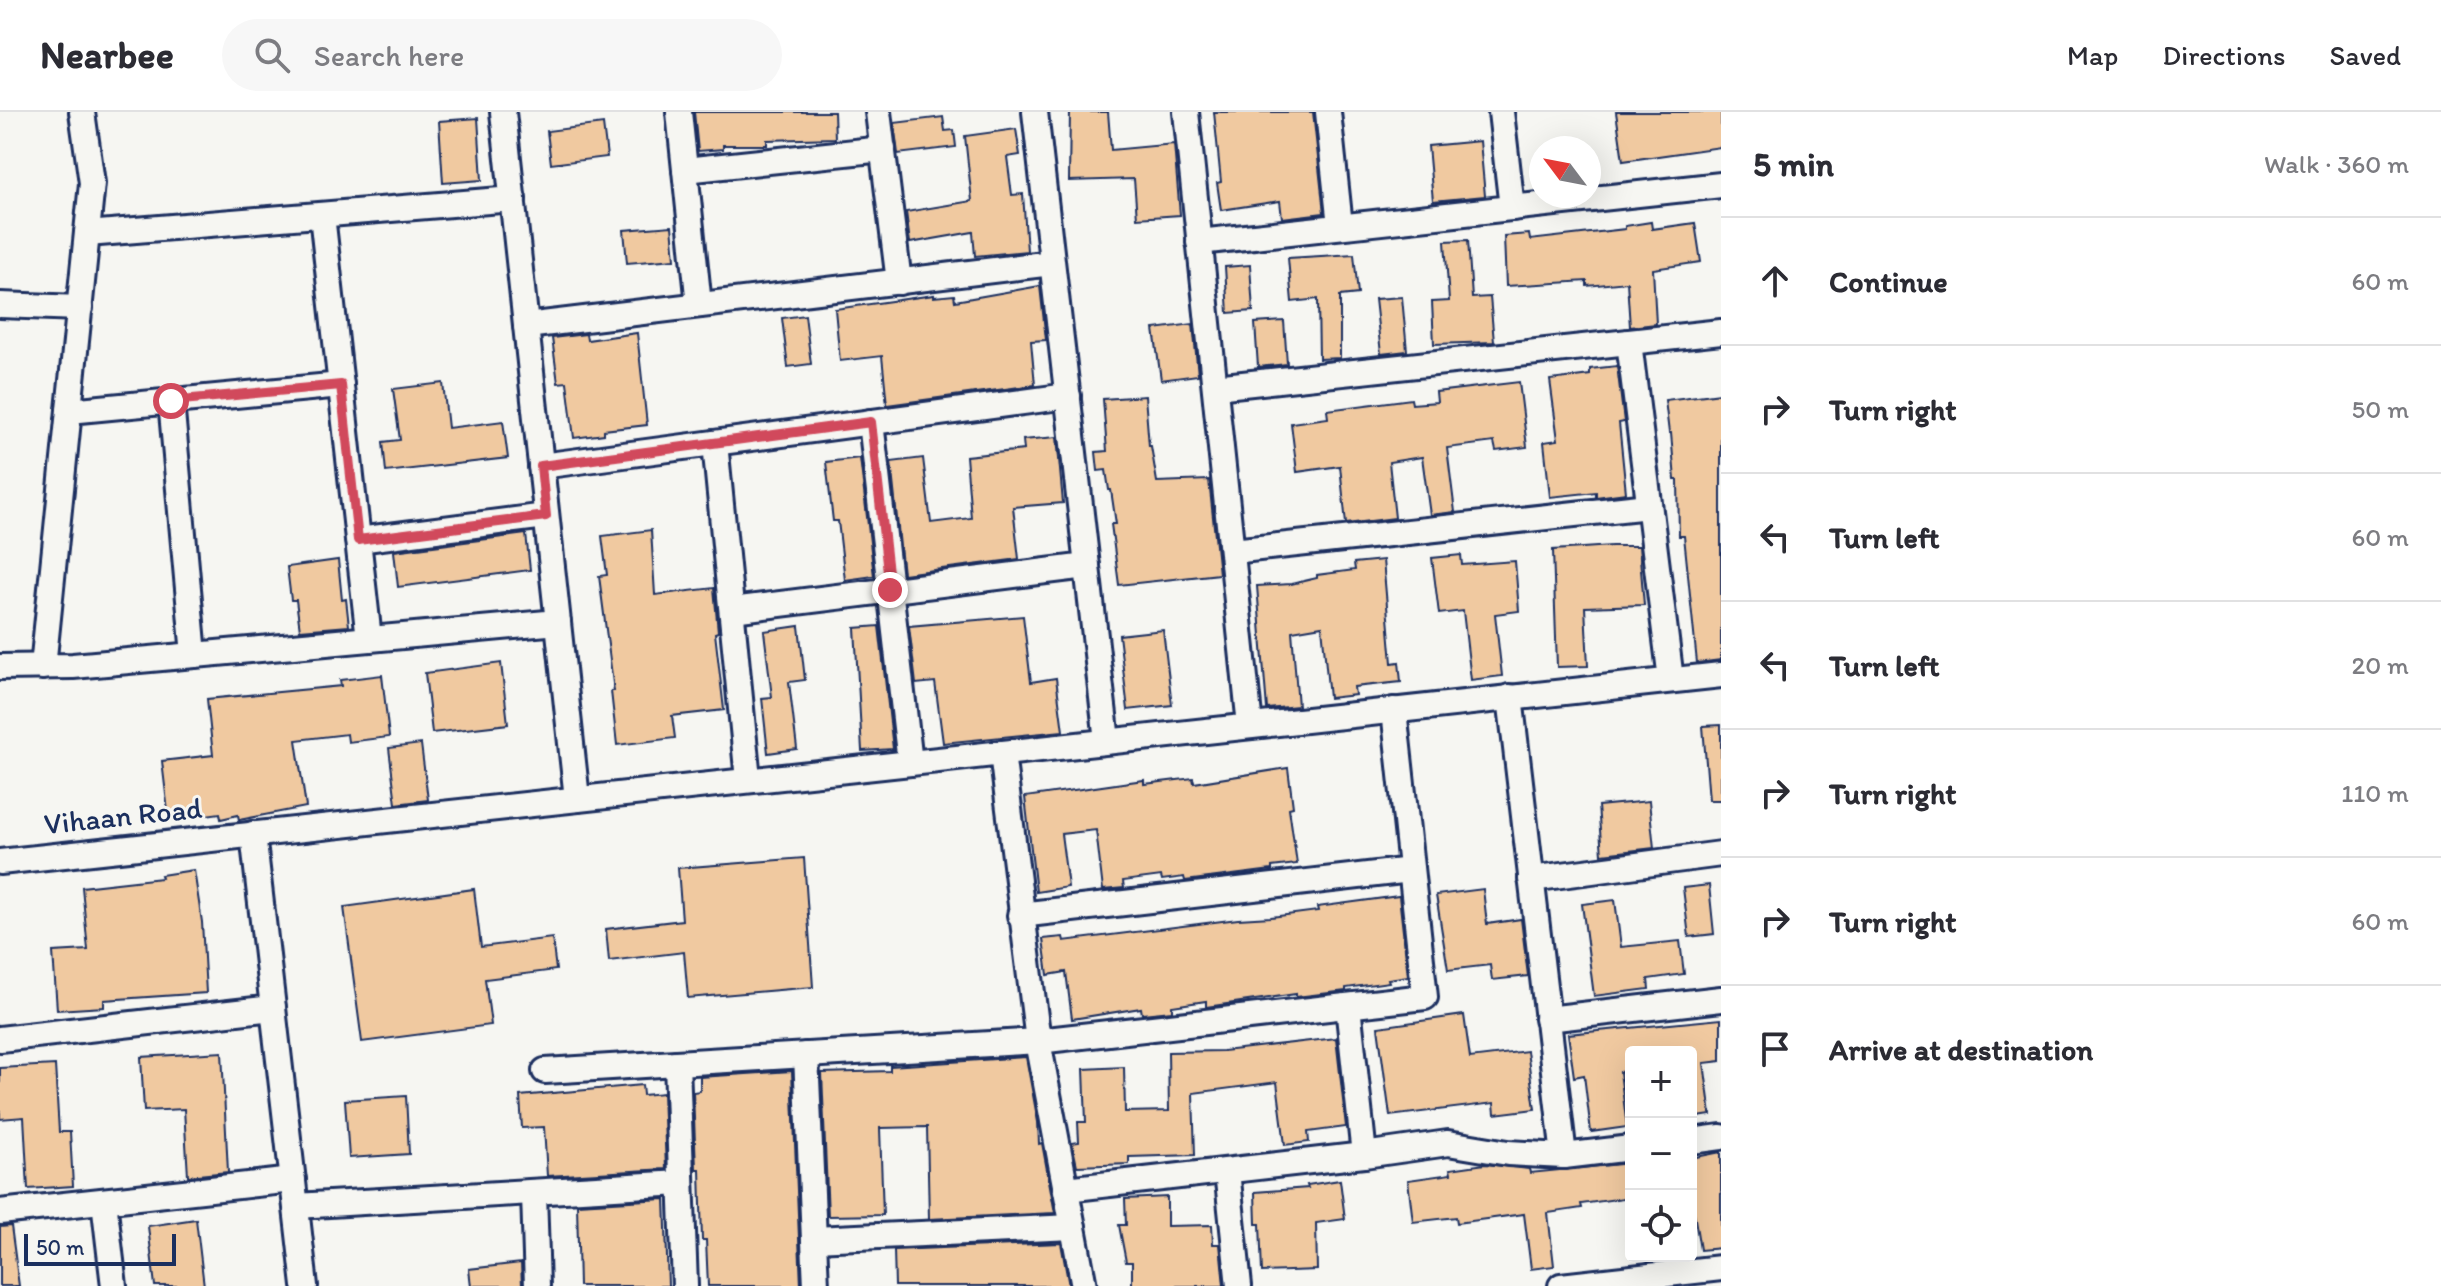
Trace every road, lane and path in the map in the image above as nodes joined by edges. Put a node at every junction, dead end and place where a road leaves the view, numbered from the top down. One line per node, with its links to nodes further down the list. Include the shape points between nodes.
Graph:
1 (82, 112): 16 (street, via 92,183)
2 (503, 112): 12 (street)
3 (679, 112): 10 (street)
4 (878, 112): 9 (street)
5 (1035, 112): 18 (street)
6 (1186, 112): 17 (street)
7 (1328, 112): 15 (street)
8 (1501, 112): 13 (street)
9 (883, 149): 10 (street); 19 (street)
10 (685, 170): 21 (street)
11 (1721, 185): 13 (street)
12 (513, 199): 14 (street); 23 (street)
13 (1512, 208): 15 (street)
14 (322, 215): 16 (street); 26 (street)
15 (1340, 226): 17 (street)
16 (87, 234): 22 (street)
17 (1199, 242): 27 (street)
18 (1052, 263): 19 (street); 28 (street)
19 (899, 282): 21 (street)
20 (0, 305): 22 (street)
21 (699, 305): 23 (street)
22 (80, 308): 30 (street)
23 (526, 326): 33 (street)
24 (1721, 332): 25 (street)
25 (1629, 342): 27 (street); 34 (street)
26 (341, 385): 29 (street); 36 (street)
27 (1215, 387): 37 (street)
28 (1068, 396): 31 (street); 38 (street)
29 (171, 401): 30 (street); 43 (street)
30 (69, 411): 45 (street)
31 (871, 422): 32 (street); 39 (street)
32 (715, 443): 33 (street); 40 (street)
33 (541, 466): 35 (street)
34 (1649, 506): 37 (street); 47 (street)
35 (546, 516): 36 (street); 41 (street)
36 (358, 540): 42 (street)
37 (1232, 551): 50 (street)
38 (1087, 566): 39 (street); 51 (street)
39 (890, 590): 40 (street); 53 (street)
40 (732, 610): 54 (street)
41 (558, 622): 42 (street); 55 (street)
42 (369, 639): 43 (street)
43 (194, 655): 45 (street)
44 (0, 667): 45 (street)
45 (43, 667)
46 (1721, 675): 47 (street, Vihaan Road)
47 (1671, 680): 48 (street, Vihaan Road)
48 (1510, 697): 49 (street, Vihaan Road); 60 (street)
49 (1394, 710): 50 (street, Vihaan Road); 59 (street)
50 (1250, 726): 51 (street, Vihaan Road)
51 (1107, 741): 52 (street, Vihaan Road)
52 (1002, 753): 53 (street, Vihaan Road); 61 (street)
53 (910, 763): 54 (street, Vihaan Road)
54 (748, 780): 55 (street, Vihaan Road)
55 (577, 799): 56 (street, Vihaan Road)
56 (253, 834): 58 (street, Vihaan Road); 64 (street)
57 (1721, 854): 60 (street)
58 (0, 862)
59 (1411, 870): 61 (street); 63 (street, via 1425,997)
60 (1531, 879): 65 (street)
61 (1020, 915): 67 (street)
62 (1721, 999): 65 (street)
63 (1348, 1006): 67 (street); 74 (street)
64 (273, 1008): 66 (street); 77 (street)
65 (1547, 1019): 75 (street)
66 (0, 1039)
67 (1038, 1041): 68 (street); 79 (street)
68 (806, 1055): 69 (street); 85 (street)
69 (677, 1063): 70 (street); 78 (street)
70 (545, 1071)
71 (1721, 1137): 72 (street)
72 (1697, 1140)
73 (1625, 1149): 75 (street)
74 (1364, 1155): 75 (street, via 1448,1143); 76 (street)
75 (1564, 1156)
76 (1227, 1171): 79 (street); 93 (street)
77 (293, 1180): 81 (street); 82 (street)
78 (681, 1183): 80 (street); 90 (street)
79 (1066, 1189): 84 (street)
80 (534, 1194): 82 (street); 89 (street)
81 (104, 1201): 83 (street); 87 (street)
82 (296, 1206): 88 (street)
83 (0, 1212)
84 (1073, 1227): 85 (street); 92 (street)
85 (814, 1239): 91 (street)
86 (1721, 1268): 94 (street)
87 (114, 1286)
88 (305, 1286)
89 (537, 1286)
90 (685, 1286)
91 (816, 1286)
92 (1084, 1286)
93 (1239, 1286)
94 (1561, 1286)

